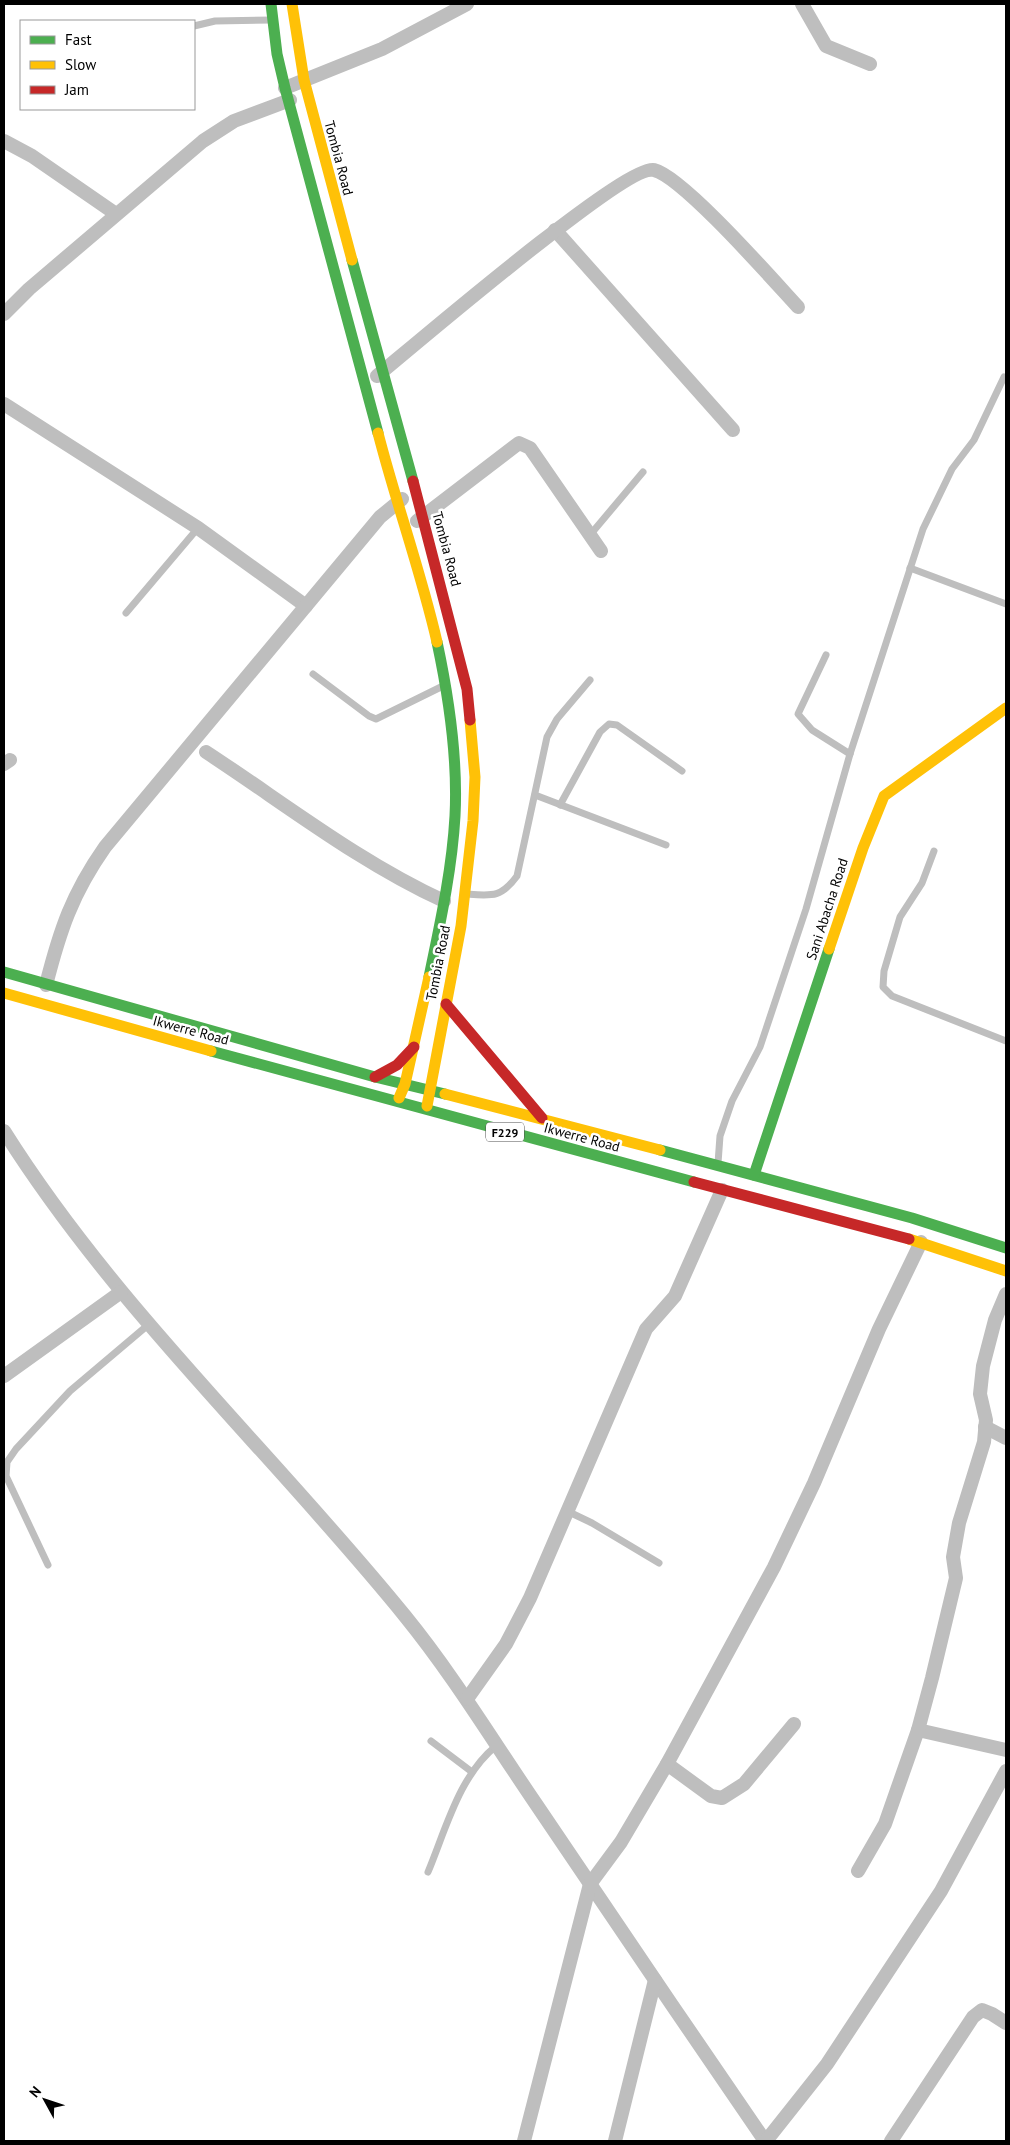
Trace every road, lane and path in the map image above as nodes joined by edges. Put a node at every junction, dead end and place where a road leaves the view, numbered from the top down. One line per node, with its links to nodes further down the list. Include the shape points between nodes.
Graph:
1 (271, 4): 5 (main road, Tombia Road)
2 (292, 4): 8 (main road, Tombia Road)
3 (467, 4): 8 (street, via 382,49)
4 (802, 4): 7 (street, via 826,46)
5 (273, 20): 6 (lane, via 215,21); 9 (main road, Tombia Road)
6 (195, 26)
7 (870, 64)
8 (304, 80): 9 (street); 15 (main road, Tombia Road)
9 (287, 94): 11 (street, via 203,141); 17 (main road, Tombia Road)
10 (4, 141): 11 (street, via 32,156)
11 (116, 214): 14 (street)
12 (555, 230): 13 (street, via 632,176 652,169 666,174 704,209); 15 (street); 19 (street)
13 (798, 307)
14 (4, 314)
15 (382, 372): 17 (street); 21 (main road, Tombia Road)
16 (1004, 377): 28 (lane, via 974,440 952,469 922,529)
17 (365, 386): 22 (main road, Tombia Road)
18 (4, 404): 24 (street)
19 (733, 430)
20 (643, 472): 26 (lane)
21 (416, 491): 22 (street); 23 (main road, Tombia Road)
22 (396, 502): 25 (main road, Tombia Road); 30 (street)
23 (422, 516): 25 (street); 26 (street, via 519,443 530,448); 44 (main road, Tombia Road, via 467,688 475,777)
24 (198, 528): 30 (street); 31 (lane)
25 (406, 528): 35 (main road, Tombia Road)
26 (590, 535): 27 (street)
27 (601, 551)
28 (910, 568): 29 (lane); 38 (lane)
29 (1006, 604)
30 (306, 606): 47 (street, via 163,775 88,871 59,932)
31 (126, 613)
32 (826, 655): 38 (lane, via 798,714 812,730)
33 (313, 674): 35 (lane, via 376,719)
34 (590, 680): 40 (lane, via 550,729)
35 (445, 685): 45 (main road, Tombia Road, via 454,762 455,812)
36 (1006, 708): 60 (main road, Sani Abacha Road, via 884,796 863,848)
37 (206, 752): 45 (street, via 368,860)
38 (850, 754): 59 (lane, via 806,909 760,1047 732,1101 720,1136)
39 (682, 771): 41 (lane, via 617,725 609,724 600,732)
40 (534, 795): 41 (lane); 44 (lane, via 517,876 508,889 493,896)
41 (560, 805): 42 (lane)
42 (666, 845)
43 (934, 851): 50 (lane, via 922,883 900,917 884,971 883,987 892,996)
44 (466, 894): 49 (main road, Tombia Road)
45 (444, 901): 51 (main road, Tombia Road)
46 (4, 972): 47 (main road, Ikwerre Road / F229)
47 (46, 985): 52 (main road, Ikwerre Road / F229)
48 (4, 993): 55 (main road, Ikwerre Road / F229)
49 (446, 1004): 54 (main road, Tombia Road); 57 (main road)
50 (1006, 1041)
51 (414, 1048): 52 (main road, via 398,1065); 53 (main road, Tombia Road)
52 (375, 1077): 53 (main road, Ikwerre Road / F229)
53 (405, 1084): 54 (main road, Ikwerre Road / F229); 55 (main road, Tombia Road)
54 (431, 1090): 56 (main road, Tombia Road); 57 (main road, Ikwerre Road / F229)
55 (397, 1102): 56 (main road, Ikwerre Road / F229)
56 (425, 1110): 61 (main road, Ikwerre Road / F229)
57 (542, 1118): 59 (main road, Ikwerre Road / F229)
58 (4, 1131): 66 (street, via 81,1242)
59 (718, 1166): 60 (main road, Ikwerre Road / F229)
60 (754, 1176): 63 (main road, Ikwerre Road / F229)
61 (722, 1190): 62 (main road, Ikwerre Road / F229); 72 (street, via 675,1296 646,1329)
62 (923, 1243): 64 (main road, Ikwerre Road / F229); 65 (main road, via 972,1262); 81 (street, via 879,1329 782,1550)
63 (1006, 1246)
64 (1006, 1271)
65 (1006, 1281)
66 (122, 1292): 68 (street); 69 (street)
67 (1006, 1294): 70 (street, via 995,1320 983,1366 980,1394)
68 (148, 1325): 74 (lane, via 70,1391 16,1449 8,1462 6,1476); 75 (street, via 345,1544 408,1619)
69 (4, 1376)
70 (985, 1427): 71 (street); 77 (street, via 984,1442 953,1557 956,1578)
71 (1006, 1438)
72 (569, 1512): 73 (lane); 75 (street, via 510,1636)
73 (659, 1563)
74 (48, 1565)
75 (467, 1699): 79 (street)
76 (794, 1724): 81 (street, via 744,1784 722,1798 711,1796)
77 (918, 1730): 80 (street); 84 (street, via 885,1824)
78 (431, 1741): 83 (lane)
79 (496, 1746): 83 (lane); 86 (street)
80 (1006, 1750)
81 (667, 1764): 86 (street, via 621,1842)
82 (1006, 1771): 91 (street, via 941,1891 827,2064)
83 (472, 1772): 85 (lane)
84 (858, 1871)
85 (428, 1872)
86 (590, 1884): 87 (street); 89 (street)
87 (655, 1980): 90 (street); 91 (street)
88 (1006, 2023): 92 (street, via 982,2010 972,2017)
89 (524, 2141)
90 (615, 2141)
91 (766, 2141)
92 (891, 2141)

